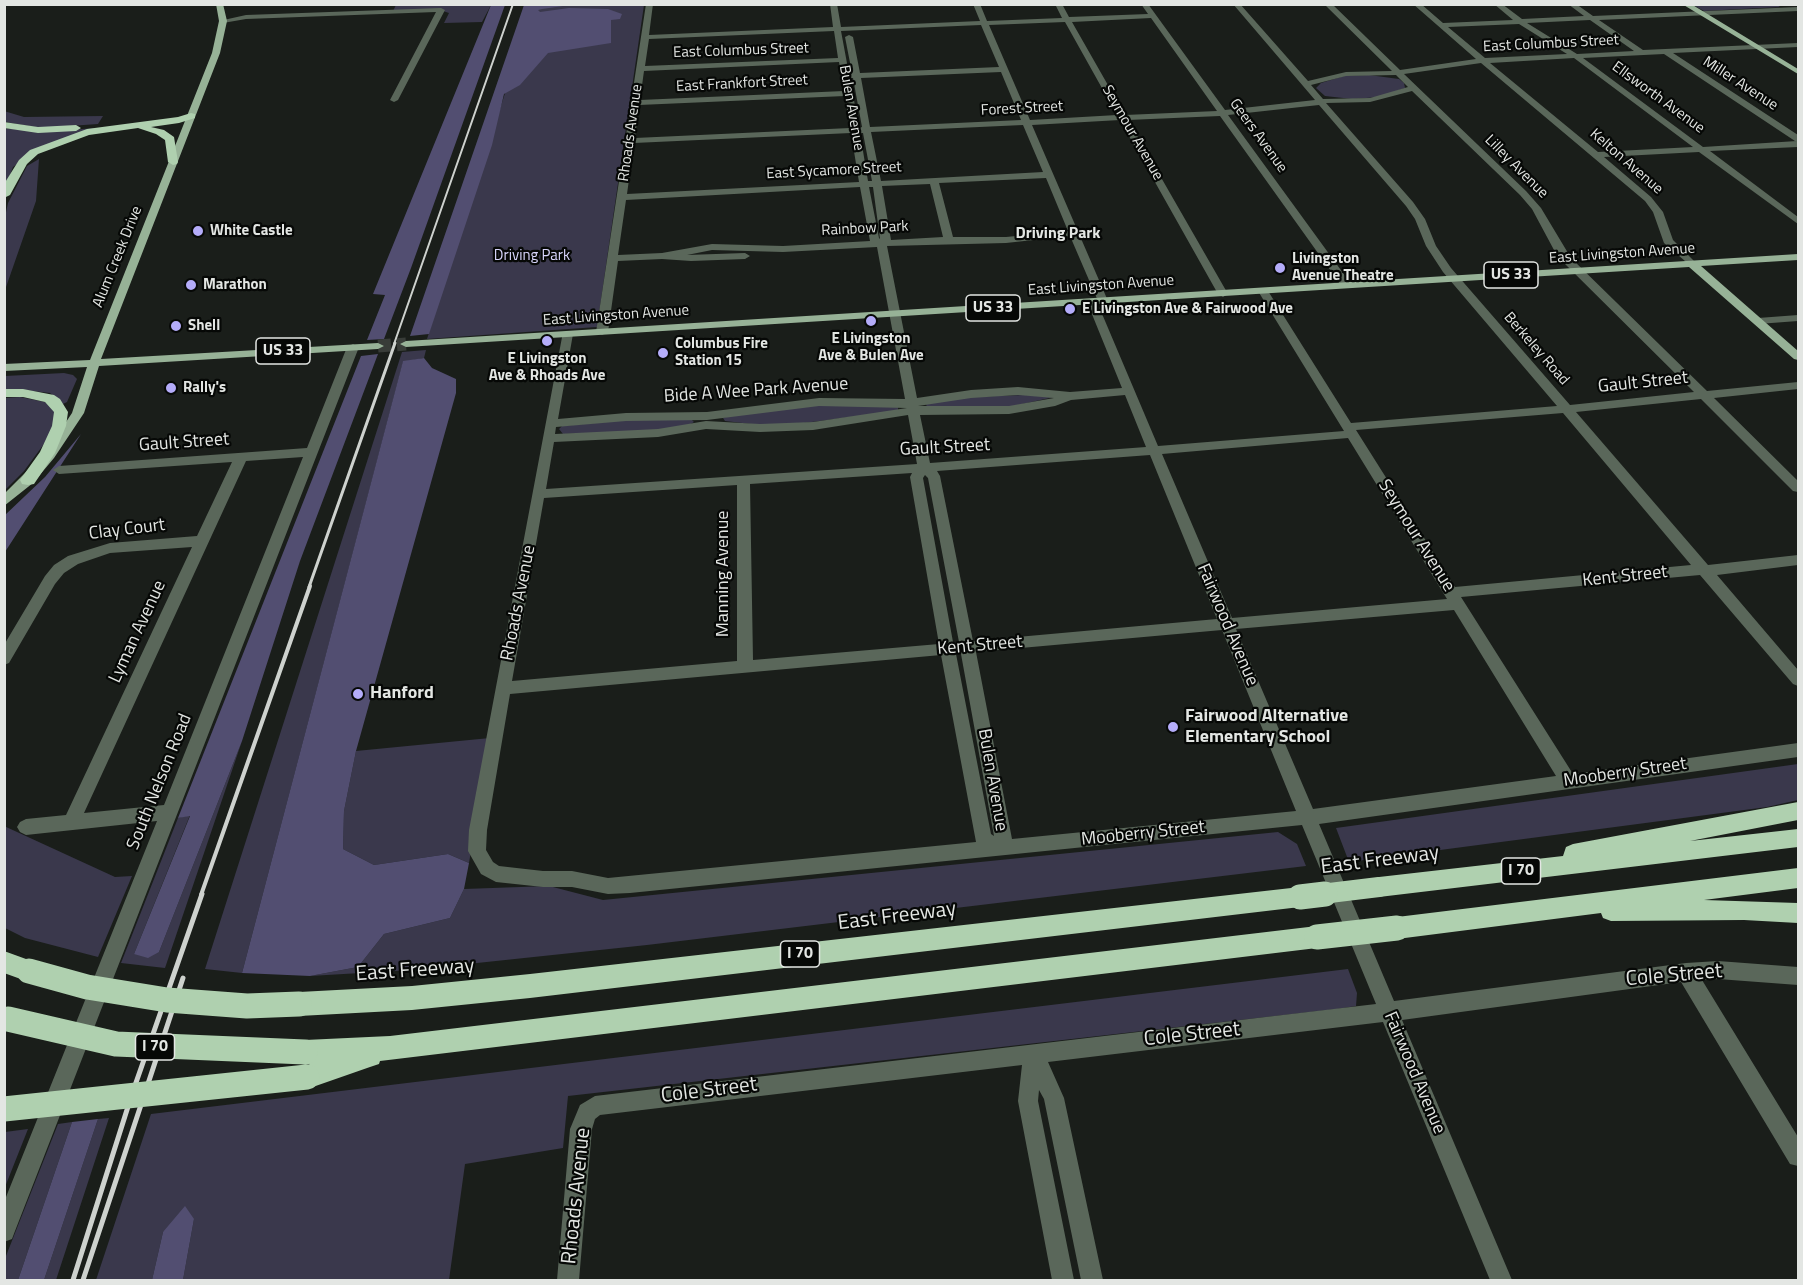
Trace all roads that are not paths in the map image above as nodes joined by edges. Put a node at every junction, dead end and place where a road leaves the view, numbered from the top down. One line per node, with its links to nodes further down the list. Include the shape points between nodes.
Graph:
1 (219, 4): 20 (main road, Alum Creek Drive)
2 (650, 4): 25 (street, Rhoads Avenue)
3 (833, 4): 24 (street, Bulen Avenue)
4 (843, 4): 24 (street, Bulen Avenue)
5 (976, 4): 22 (street, Fairwood Avenue)
6 (1059, 4): 19 (street, Seymour Avenue)
7 (1144, 4): 17 (street, Geers Avenue)
8 (1236, 4): 39 (street, Berkeley Road)
9 (1326, 4): 36 (street, Lilley Avenue)
10 (1416, 4): 23 (street, Kelton Avenue)
11 (1497, 4): 21 (street, Ellsworth Avenue)
12 (1571, 4): 18 (street)
13 (1685, 4): 16 (main road)
14 (1783, 4): 15 (street)
15 (1796, 10): 16 (street)
16 (1700, 13): 18 (street); 27 (main road)
17 (1153, 16): 19 (street); 45 (street, Geers Avenue)
18 (1591, 18): 21 (street); 29 (street)
19 (1067, 20): 22 (street); 47 (street, Seymour Avenue)
20 (223, 21): 42 (street, via 441,10); 46 (main road, Alum Creek Drive, via 219,43)
21 (1519, 21): 23 (street); 30 (street, Ellsworth Avenue)
22 (984, 23): 24 (street); 34 (street, Fairwood Avenue)
23 (1440, 25): 32 (street, Kelton Avenue)
24 (842, 29): 25 (street); 31 (street, Bulen Avenue); 38 (street, Bulen Avenue)
25 (645, 37): 33 (street, Rhoads Avenue)
26 (1798, 45): 27 (street, East Columbus Street)
27 (1757, 47): 28 (street, East Columbus Street); 35 (main road)
28 (1666, 51): 29 (street, East Columbus Street); 54 (street, Miller Avenue)
29 (1642, 53): 30 (street, East Columbus Street)
30 (1574, 55): 32 (street, East Columbus Street); 55 (street, Ellsworth Avenue)
31 (842, 60): 33 (street, East Columbus Street); 37 (street, Bulen Avenue)
32 (1484, 61): 36 (street, East Columbus Street); 56 (street, Kelton Avenue)
33 (640, 69): 44 (street, Rhoads Avenue)
34 (1004, 69): 38 (street); 48 (street, Fairwood Avenue)
35 (1798, 72)
36 (1397, 73): 39 (street, East Columbus Street, via 1346,74); 40 (street, Lilley Avenue)
37 (846, 76): 38 (street); 41 (street, Bulen Avenue)
38 (856, 76): 52 (street, Bulen Avenue)
39 (1306, 84): 43 (street, Berkeley Road)
40 (1414, 88): 43 (street, Forest Street, via 1384,98); 71 (street, Lilley Avenue, via 1532,202 1558,250)
41 (849, 93): 44 (street, East Frankfort Street); 51 (street, Bulen Avenue)
42 (394, 100)
43 (1321, 102): 45 (street, Forest Street); 72 (street, Berkeley Road, via 1410,204 1435,253)
44 (636, 103): 53 (street, Rhoads Avenue)
45 (1222, 113): 47 (street, Forest Street); 73 (street, Geers Avenue)
46 (191, 116): 49 (highway, via 55,130); 50 (highway); 57 (main road, Alum Creek Drive)
47 (1123, 118): 48 (street, Forest Street); 75 (street, Seymour Avenue)
48 (1026, 122): 52 (street, Forest Street); 58 (street, Fairwood Avenue)
49 (4, 125)
50 (111, 128): 57 (highway, via 143,128 166,135 172,146); 62 (highway, via 75,135 34,152 17,168)
51 (856, 130): 52 (street, Forest Street); 53 (street, Forest Street); 60 (street, Bulen Avenue)
52 (867, 130): 61 (street, Bulen Avenue)
53 (630, 141): 63 (street, Rhoads Avenue)
54 (1798, 141): 55 (street)
55 (1701, 149): 56 (street); 64 (street, Ellsworth Avenue)
56 (1596, 155): 70 (street, Kelton Avenue, via 1648,199 1658,212 1668,241)
57 (173, 162): 86 (main road, Alum Creek Drive)
58 (1048, 175): 59 (street, East Sycamore Street); 65 (street, Fairwood Avenue)
59 (934, 181): 61 (street, East Sycamore Street); 66 (street)
60 (865, 184): 61 (street, East Sycamore Street); 63 (street, East Sycamore Street); 67 (street, Bulen Avenue, via 874,240)
61 (877, 184): 67 (street, Bulen Avenue, via 887,239)
62 (4, 195)
63 (622, 197): 69 (street, Rhoads Avenue)
64 (1798, 221)
65 (1073, 233): 66 (street, Rainbow Park, via 1006,240); 76 (street, Fairwood Avenue)
66 (949, 240): 67 (street, Rainbow Park)
67 (881, 243): 69 (street, Rainbow Park, via 783,249 718,258); 77 (street, Bulen Avenue)
68 (1798, 257): 70 (main road, East Livingston Avenue / US 33)
69 (612, 258): 80 (street, Rhoads Avenue)
70 (1692, 264): 71 (main road, East Livingston Avenue / US 33); 79 (main road, Kelton Avenue)
71 (1579, 271): 72 (main road, East Livingston Avenue / US 33); 91 (street, Lilley Avenue)
72 (1455, 279): 73 (main road, East Livingston Avenue / US 33); 94 (street, Berkeley Road)
73 (1347, 286): 74 (main road, East Livingston Avenue / US 33)
74 (1263, 291): 75 (main road, East Livingston Avenue / US 33); 95 (street, Seymour Avenue)
75 (1223, 294): 76 (main road, East Livingston Avenue / US 33)
76 (1097, 302): 77 (main road, East Livingston Avenue / US 33); 89 (street, Fairwood Avenue)
77 (894, 314): 80 (main road, East Livingston Avenue / US 33); 93 (street, Bulen Avenue)
78 (1798, 318): 79 (street)
79 (1758, 321): 85 (main road, Kelton Avenue)
80 (602, 332): 81 (main road, East Livingston Avenue / US 33)
81 (567, 334): 82 (main road, East Livingston Avenue / US 33); 96 (street, Rhoads Avenue)
82 (406, 344)
83 (378, 346): 84 (main road, US 33)
84 (353, 347): 86 (main road, US 33); 98 (street, South Nelson Road)
85 (1798, 357)
86 (95, 363): 87 (main road, US 33); 102 (main road, Alum Creek Drive, via 74,421)
87 (4, 368)
88 (1798, 386): 91 (street, Gault Street)
89 (1129, 392): 92 (street, Bide A Wee Park Avenue); 97 (street, Fairwood Avenue)
90 (4, 393): 102 (highway, via 49,398 61,412 47,453)
91 (1705, 395): 94 (street, Gault Street); 104 (street, Lilley Avenue)
92 (1070, 396): 93 (street, Bide A Wee Park Avenue, via 1018,391 971,393); 93 (street, Bide A Wee Park Avenue, via 1009,410 961,412)
93 (911, 407): 96 (street, Bide A Wee Park Avenue, via 819,402 707,416 626,417); 96 (street, Bide A Wee Park Avenue, via 813,426 706,425 658,433); 100 (street, Bulen Avenue)
94 (1566, 409): 95 (street, Gault Street); 109 (street, Berkeley Road)
95 (1350, 430): 97 (street, Gault Street); 110 (street, Seymour Avenue)
96 (550, 431): 105 (street, Rhoads Avenue)
97 (1153, 451): 100 (street, Gault Street); 111 (street, Fairwood Avenue)
98 (312, 452): 99 (street, Gault Street); 121 (street, South Nelson Road)
99 (241, 457): 101 (street, Gault Street); 107 (street, Lyman Avenue)
100 (924, 467): 103 (street, Gault Street); 112 (street, Bulen Avenue, via 934,476); 113 (street, Bulen Avenue, via 916,477)
101 (59, 470)
102 (28, 480): 106 (main road, Alum Creek Drive)
103 (743, 480): 105 (street, Gault Street); 115 (street, Manning Avenue)
104 (1798, 488)
105 (540, 495): 117 (street, Rhoads Avenue)
106 (4, 502)
107 (201, 541): 114 (street, Clay Court, via 110,548 73,560 50,580); 123 (street, Lyman Avenue)
108 (1798, 560): 109 (street, Kent Street)
109 (1705, 570): 110 (street, Kent Street); 116 (street, Berkeley Road)
110 (1454, 599): 111 (street, Kent Street); 119 (street, Seymour Avenue)
111 (1227, 624): 112 (street, Kent Street); 122 (street, Fairwood Avenue)
112 (967, 647): 113 (street, Kent Street); 126 (street, Bulen Avenue, via 1004,837)
113 (947, 649): 115 (street, Kent Street); 126 (street, Bulen Avenue, via 983,838)
114 (4, 659)
115 (745, 667): 117 (street, Kent Street)
116 (1798, 680)
117 (503, 688): 127 (street, Rhoads Avenue, via 478,830 477,851)
118 (1798, 750): 119 (street, Mooberry Street)
119 (1568, 781): 122 (street, Mooberry Street)
120 (1798, 811): 129 (highway)
121 (169, 812): 123 (street); 142 (street, South Nelson Road)
122 (1308, 817): 126 (street, Mooberry Street); 135 (street, Fairwood Avenue)
123 (70, 823): 124 (street)
124 (26, 827)
125 (1798, 838): 129 (highway, East Freeway / I 70)
126 (995, 848): 127 (street, Mooberry Street, via 608,886 572,879 496,874)
127 (487, 868)
128 (1798, 878): 130 (highway, I 70)
129 (1427, 881): 132 (highway, East Freeway / I 70, bridge, via 412,998 247,1006 166,1000 87,987)
130 (1528, 913): 131 (highway); 137 (highway, I 70, bridge)
131 (1798, 913)
132 (4, 962)
133 (1686, 972): 134 (street, Cole Street, via 1718,970); 135 (street, Cole Street); 141 (street)
134 (1798, 976)
135 (1388, 1012): 138 (street, Cole Street); 146 (street, Fairwood Avenue)
136 (6, 1018): 137 (highway, I 70, bridge, via 116,1044 306,1052)
137 (390, 1048): 139 (highway, bridge, via 307,1077)
138 (1033, 1053): 140 (street, Cole Street, via 603,1104); 144 (street, via 1028,1101); 145 (street, via 1054,1098)
139 (4, 1109)
140 (587, 1112): 143 (street, Rhoads Avenue, via 581,1129)
141 (1798, 1156)
142 (4, 1231)
143 (568, 1281)
144 (1063, 1281)
145 (1092, 1281)
146 (1501, 1281)

